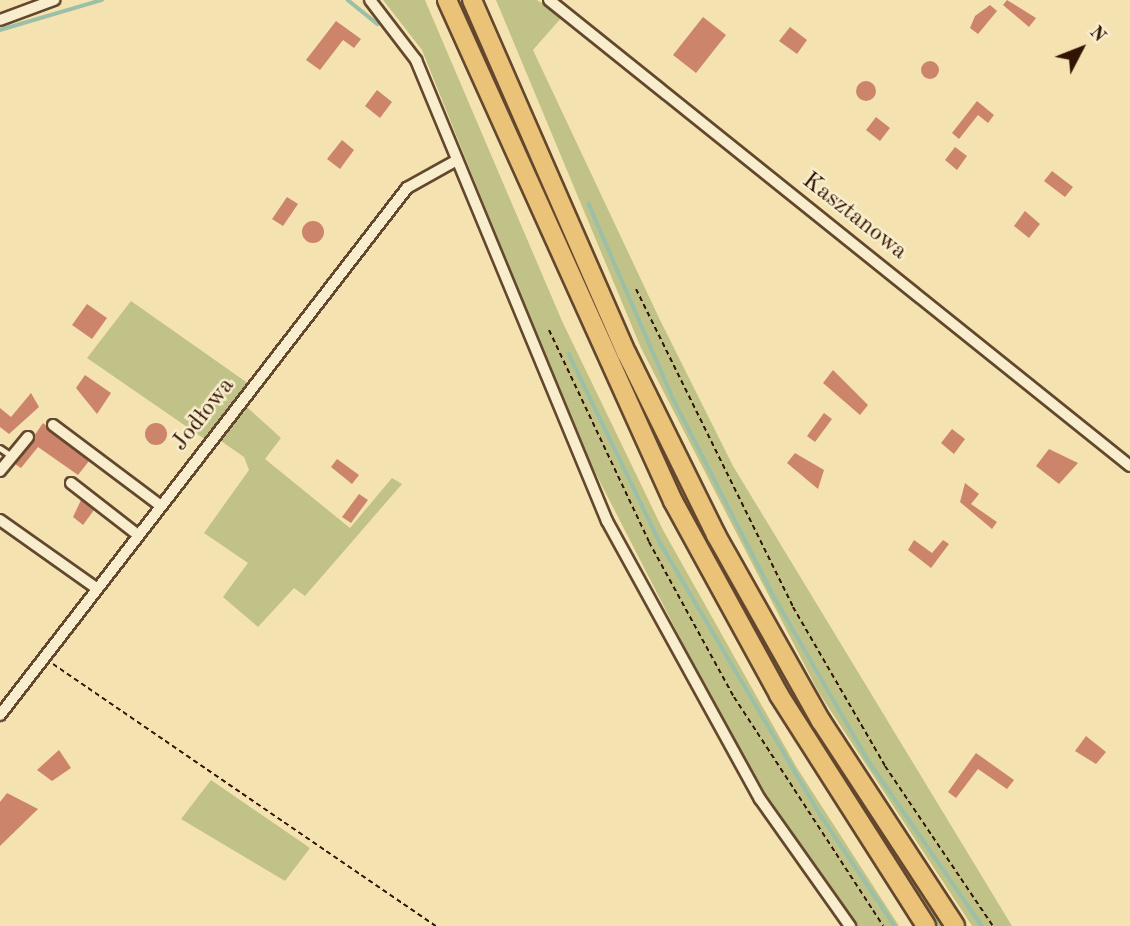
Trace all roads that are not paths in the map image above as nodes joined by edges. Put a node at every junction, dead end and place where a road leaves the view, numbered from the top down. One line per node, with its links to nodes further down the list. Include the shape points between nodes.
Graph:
1 (54, 0): 6 (street)
2 (370, 0): 7 (street, via 407,44)
3 (447, 0): 21 (highway, via 679,513 784,705)
4 (472, 0): 22 (highway, via 622,341 716,535 834,741)
5 (551, 1): 12 (street, Kasztanowa)
6 (0, 20)
7 (457, 160): 15 (street, Jodłowa, via 407,188); 20 (street, via 607,521 760,799)
8 (53, 425): 15 (street)
9 (28, 437): 11 (street)
10 (0, 448): 11 (lane)
11 (12, 456): 13 (street)
12 (1130, 466)
13 (0, 471)
14 (71, 483): 17 (street)
15 (161, 506): 17 (street, Jodłowa)
16 (0, 520): 18 (street)
17 (138, 535): 18 (street, Jodłowa)
18 (96, 588): 19 (street, Jodłowa)
19 (0, 715)
20 (850, 926)
21 (926, 926)
22 (955, 926)

